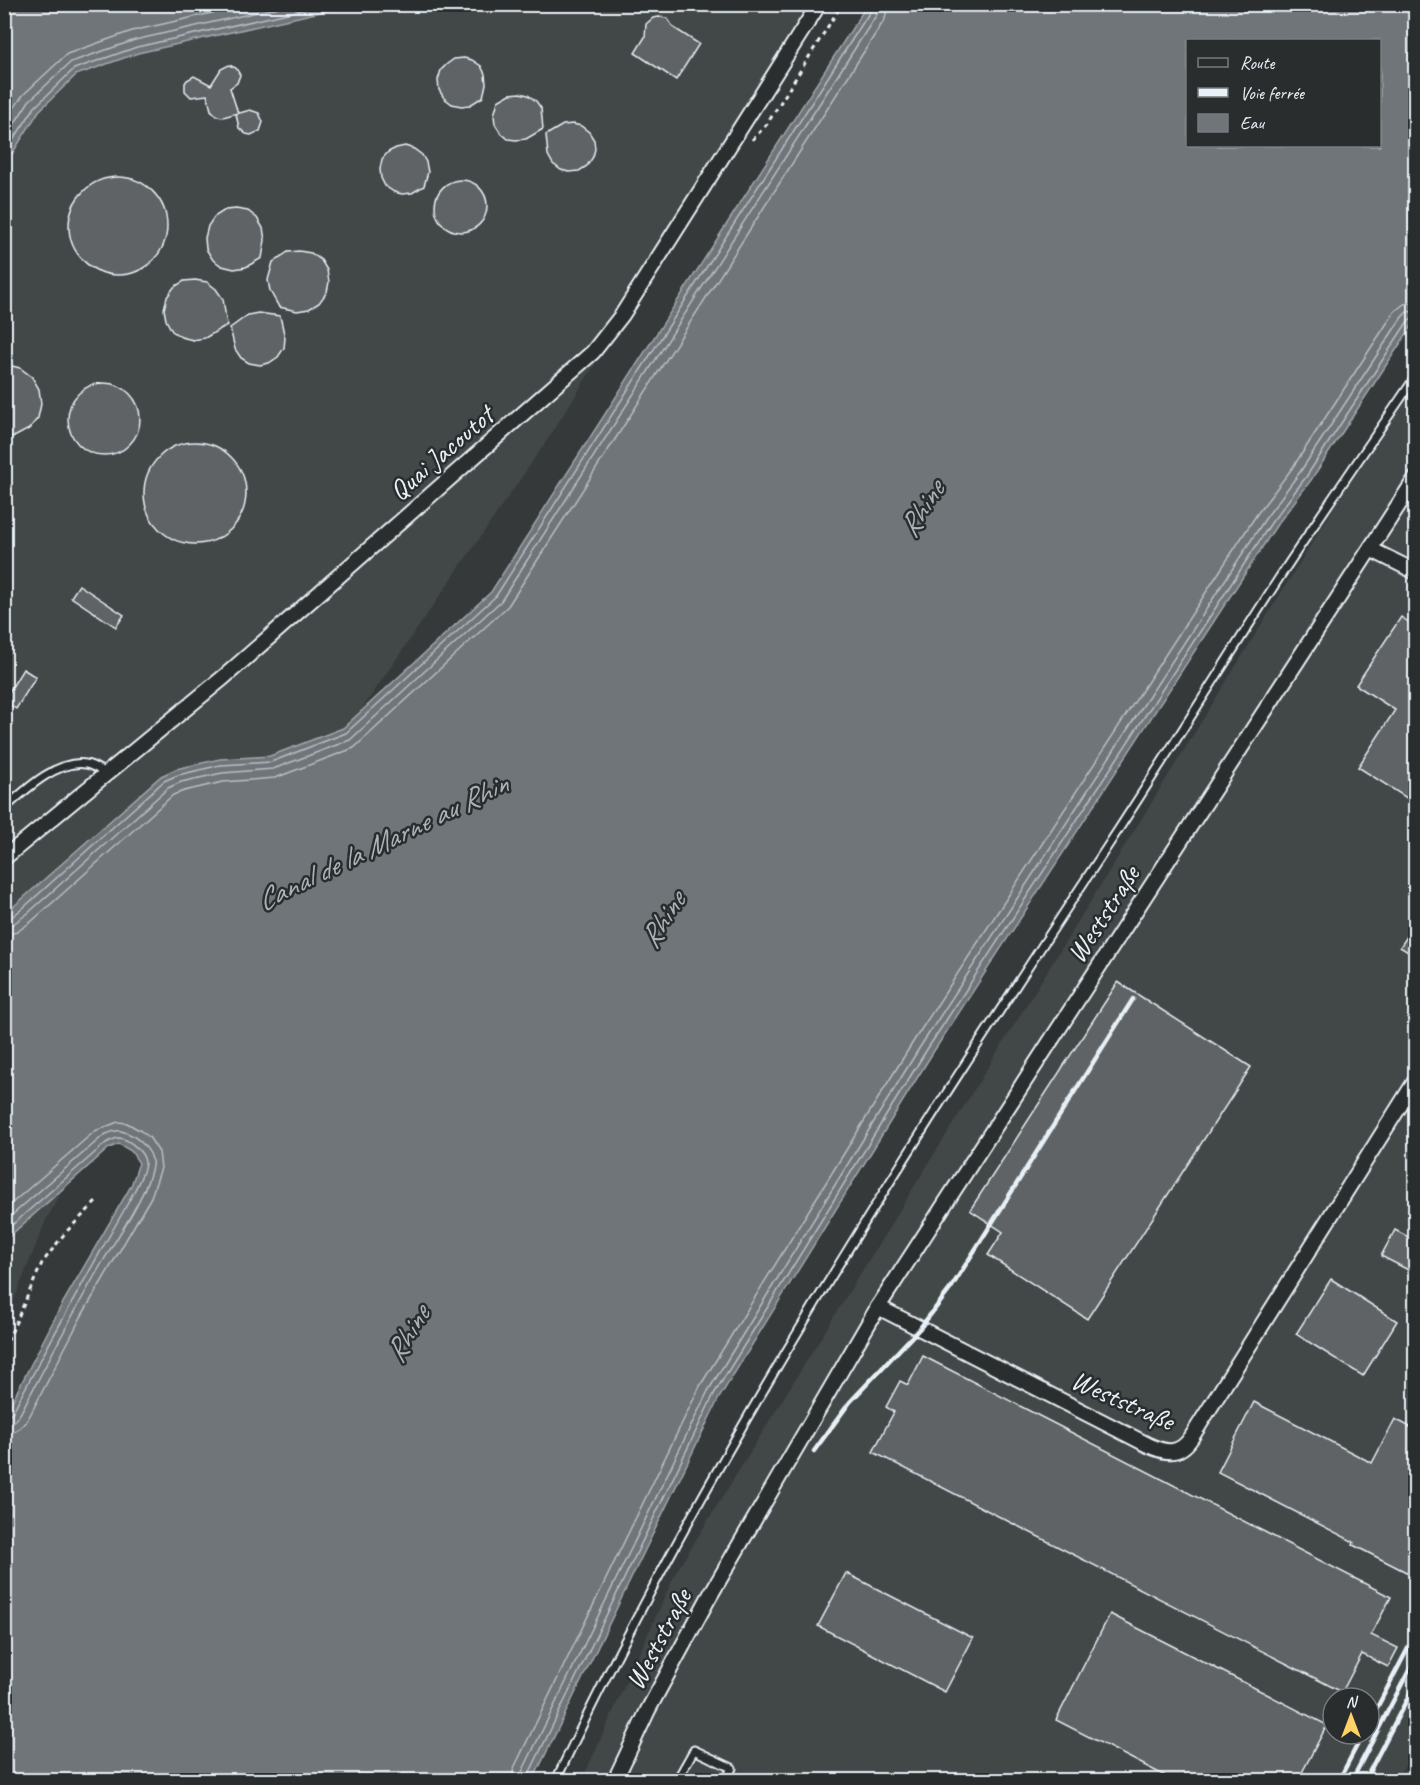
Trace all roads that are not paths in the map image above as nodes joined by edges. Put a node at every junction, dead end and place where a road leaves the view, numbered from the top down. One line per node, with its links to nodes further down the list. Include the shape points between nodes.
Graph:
1 (819, 4): 6 (street, Quai Jacoutot, via 622,315 593,352 233,670)
2 (1416, 376): 11 (lane, via 1282,574 824,1285 728,1450)
3 (1416, 478): 4 (street, Weststraße)
4 (1370, 549): 5 (street); 10 (street, Weststraße)
5 (1416, 572)
6 (108, 774): 7 (lane, via 86,764 62,766 28,787); 8 (street, Quai Jacoutot)
7 (4, 809)
8 (4, 858)
9 (1416, 1080): 10 (street, Weststraße, via 1191,1438 1178,1450 1168,1452 1148,1445)
10 (878, 1307): 12 (street, Weststraße, via 708,1599)
11 (556, 1780)
12 (615, 1780)
13 (677, 1780): 14 (lane, via 694,1750 732,1768)
14 (726, 1780)

